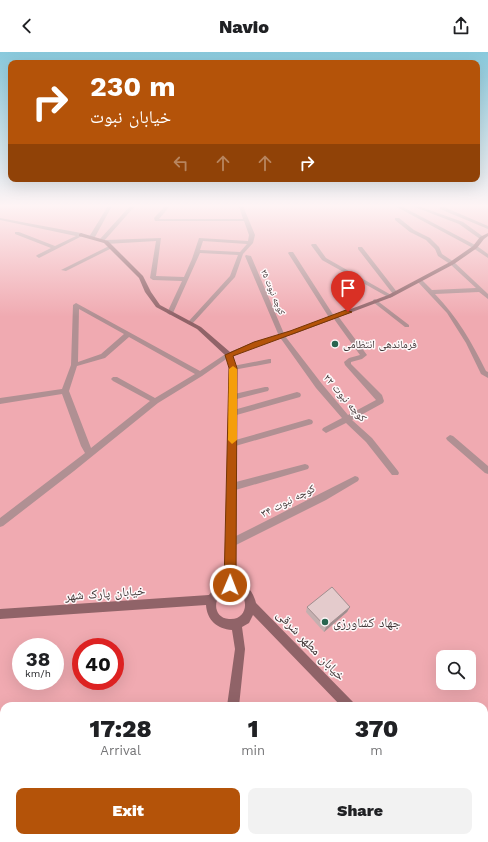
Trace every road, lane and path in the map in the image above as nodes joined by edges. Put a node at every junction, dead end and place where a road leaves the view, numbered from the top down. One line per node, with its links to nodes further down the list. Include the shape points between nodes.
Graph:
1 (42, 243): 13 (street)
2 (65, 243): 13 (street)
3 (106, 243): 11 (street)
4 (158, 243): 23 (street, via 153,278)
5 (200, 243): 15 (street)
6 (250, 243): 17 (street)
7 (431, 243): 21 (street, via 440,255)
8 (468, 243): 12 (street)
9 (479, 243): 12 (street)
10 (314, 245): 27 (street, via 324,259)
11 (111, 247): 22 (street); 30 (street, via 141,277 158,306)
12 (476, 247): 20 (street); 21 (street)
13 (55, 248): 18 (street)
14 (360, 248): 27 (street)
15 (198, 251): 17 (street); 23 (street)
16 (291, 253): 31 (street)
17 (241, 254): 32 (street, via 233,276)
18 (39, 256)
19 (248, 256): 35 (street, کوچه نبوت ۲۵)
20 (488, 256)
21 (452, 263): 24 (street); 25 (street)
22 (64, 270)
23 (186, 279): 30 (street)
24 (420, 281): 26 (street); 27 (street)
25 (481, 290): 26 (street); 28 (street)
26 (430, 292): 41 (street, via 449,312 469,343 483,372)
27 (393, 295): 29 (street)
28 (488, 297)
29 (375, 301): 31 (street); 33 (street)
30 (170, 314): 32 (street)
31 (334, 318): 35 (street); 50 (street, via 364,355 362,358 350,359 348,365 379,397 380,402)
32 (190, 324): 36 (street, via 199,328)
33 (407, 326)
34 (127, 335): 38 (street, via 104,356); 38 (street, via 76,305); 40 (street)
35 (282, 336): 36 (street, via 256,343); 50 (street, کوچه نبوت ۲۲)
36 (229, 355): 39 (street); 40 (street)
37 (269, 361): 39 (street)
38 (74, 365): 44 (street)
39 (233, 368): 46 (street)
40 (200, 374): 48 (street)
41 (488, 376)
42 (115, 379): 48 (street)
43 (265, 389): 46 (street)
44 (65, 391): 47 (street); 55 (street)
45 (297, 395): 49 (street)
46 (233, 397): 49 (street)
47 (0, 401)
48 (155, 401): 55 (street)
49 (233, 413): 54 (street)
50 (347, 419): 52 (street); 58 (street, کوچه نبوت ۲۲, via 369,440)
51 (309, 422): 54 (street)
52 (326, 430)
53 (450, 438): 57 (street)
54 (232, 444): 60 (street)
55 (90, 454): 61 (street)
56 (305, 467): 60 (street)
57 (488, 471)
58 (395, 473)
59 (354, 478): 62 (street, کوچه نبوت ۳۴, via 323,497)
60 (232, 487): 62 (street)
61 (0, 523)
62 (231, 543): 63 (street)
63 (230, 585): 64 (street, via 218,590); 65 (street, via 242,589 250,598)
64 (211, 600): 66 (street, خیابان پارک شهر); 67 (street, via 215,617 225,624)
65 (251, 605): 67 (street, via 247,617); 69 (street, خیابان مطهر شرقی)
66 (0, 614)
67 (236, 624): 68 (street, via 240,650)
68 (234, 702)
69 (344, 702)

